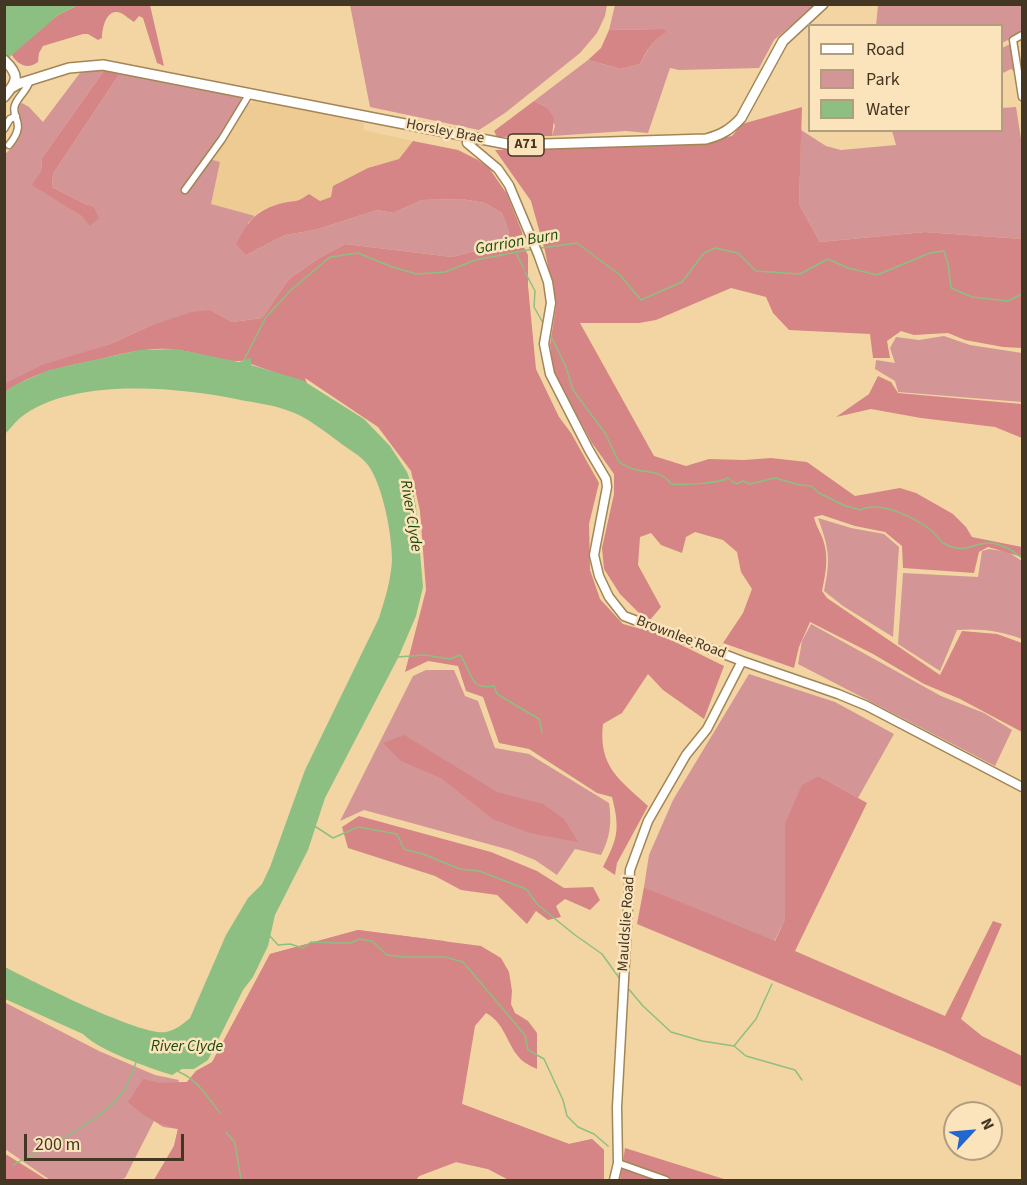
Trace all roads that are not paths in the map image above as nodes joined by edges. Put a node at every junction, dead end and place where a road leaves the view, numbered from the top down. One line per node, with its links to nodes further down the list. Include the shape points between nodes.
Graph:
1 (823, 4): 13 (main road, Horsley Brae / A71, via 783,41 741,118 721,135 706,139 539,145)
2 (1023, 35): 10 (street, via 1013,40)
3 (4, 60): 4 (main road, A71)
4 (13, 68): 5 (main road, Horsley Brae / A71, via 21,74); 7 (main road)
5 (43, 76): 6 (main road, Horsley Brae / A71); 8 (main road, Horsley Brae / A71, via 69,68 103,65)
6 (30, 80): 7 (main road, Horsley Brae / A71); 11 (street, via 15,105)
7 (13, 87): 9 (main road, A71)
8 (250, 93): 13 (main road, Horsley Brae / A71); 15 (street)
9 (4, 97)
10 (1023, 97)
11 (16, 116): 12 (street); 14 (street, via 19,124)
12 (4, 129)
13 (467, 137): 16 (main road, Brownlee Road, via 467,142 498,169 509,185 548,282 551,303 544,344 550,374 606,479 594,555 609,597 624,616)
14 (9, 145)
15 (186, 190)
16 (742, 661): 17 (main road, Brownlee Road, via 867,706); 18 (main road, Mauldslie Road, via 707,729 686,755 648,821 630,870 617,1107)
17 (1023, 787)
18 (618, 1163): 19 (main road, Mauldslie Road); 20 (street)
19 (614, 1180)
20 (666, 1180)

